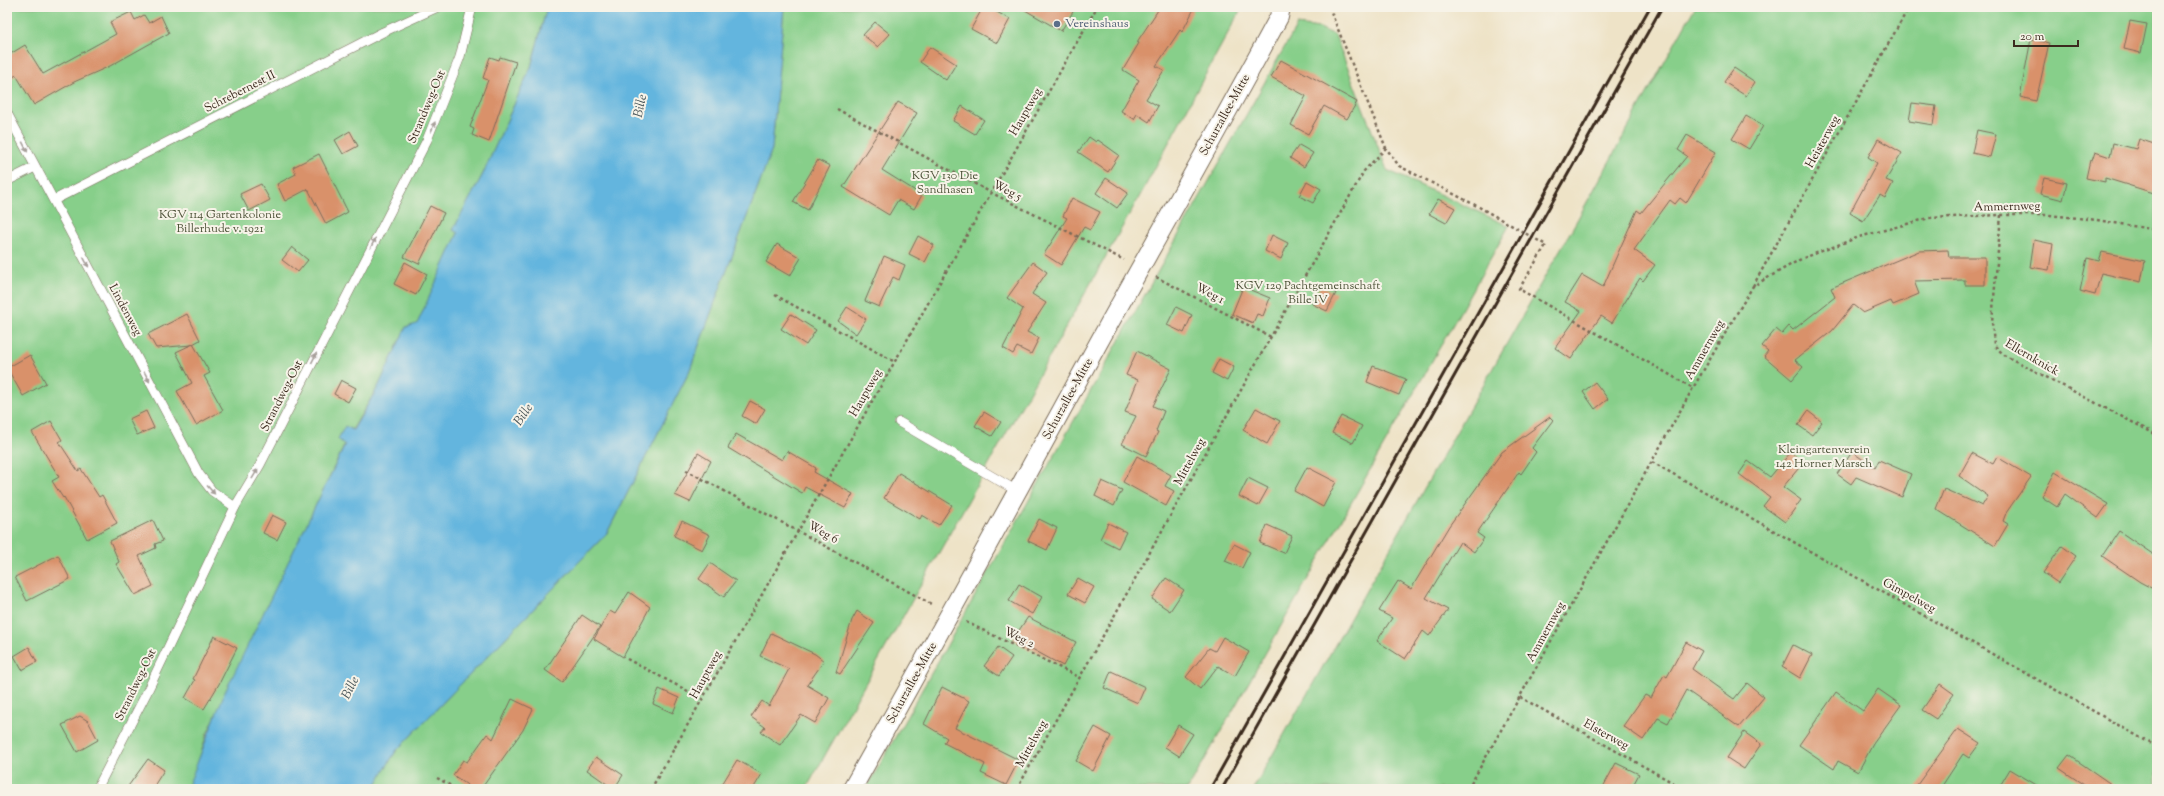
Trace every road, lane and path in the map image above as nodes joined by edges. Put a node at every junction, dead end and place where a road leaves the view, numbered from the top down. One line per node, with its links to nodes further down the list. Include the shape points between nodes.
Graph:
1 (438, 7): 13 (lane, Schrebernest II, via 376,35)
2 (472, 7): 28 (lane, Strandweg-Ost, one-way to 2, via 260,465 427,140 460,57)
3 (1098, 7): 12 (path, Hauptweg)
4 (1281, 7): 17 (street, Schurzallee-Mitte, via 1230,109)
5 (1330, 7): 9 (path)
6 (1909, 7): 18 (path, Heisterweg)
7 (837, 109): 12 (path, Weg 5)
8 (7, 113): 10 (lane, Lindenweg, one-way to 10)
9 (1386, 148): 20 (path, Mittelweg, via 1364,171); 22 (path, via 1399,166 1546,245 1519,289)
10 (35, 167): 11 (lane); 13 (lane, Lindenweg)
11 (7, 181)
12 (990, 192): 16 (path, Weg 5); 21 (path, Hauptweg)
13 (54, 200): 28 (lane, Lindenweg, one-way to 28, via 199,474 212,491)
14 (2002, 215): 15 (path, Ammernweg, via 2063,216); 18 (path, Ammernweg, via 1929,218 1859,237 1801,259); 24 (path, Ellernknick, via 1992,322 1994,345 2004,355)
15 (2157, 230)
16 (1107, 251)
17 (1140, 268): 20 (path, Weg 1); 27 (street, Schurzallee-Mitte)
18 (1753, 286): 22 (path, Ammernweg)
19 (775, 295): 21 (path)
20 (1271, 337): 32 (path, Mittelweg)
21 (895, 362): 29 (path, Hauptweg)
22 (1693, 388): 25 (path, Ammernweg)
23 (899, 422): 27 (lane)
24 (2157, 435)
25 (1652, 462): 33 (path, Ammernweg); 35 (path, Gimpelweg)
26 (686, 470): 29 (path, Weg 6)
27 (1017, 491): 30 (street, Schurzallee-Mitte)
28 (234, 507): 37 (lane, Strandweg-Ost, via 146,694)
29 (798, 529): 30 (path, Weg 6); 34 (path, Hauptweg)
30 (951, 615): 32 (path, Weg 2); 40 (street, Schurzallee-Mitte)
31 (627, 659): 34 (path)
32 (1079, 677): 41 (path, Mittelweg)
33 (1520, 697): 42 (path, Ammernweg); 43 (path, Elsterweg)
34 (703, 699): 39 (path, Hauptweg)
35 (2157, 747)
36 (437, 778): 38 (path)
37 (97, 789)
38 (457, 789)
39 (651, 789)
40 (852, 789)
41 (1017, 789)
42 (1468, 789)
43 (1684, 789)

